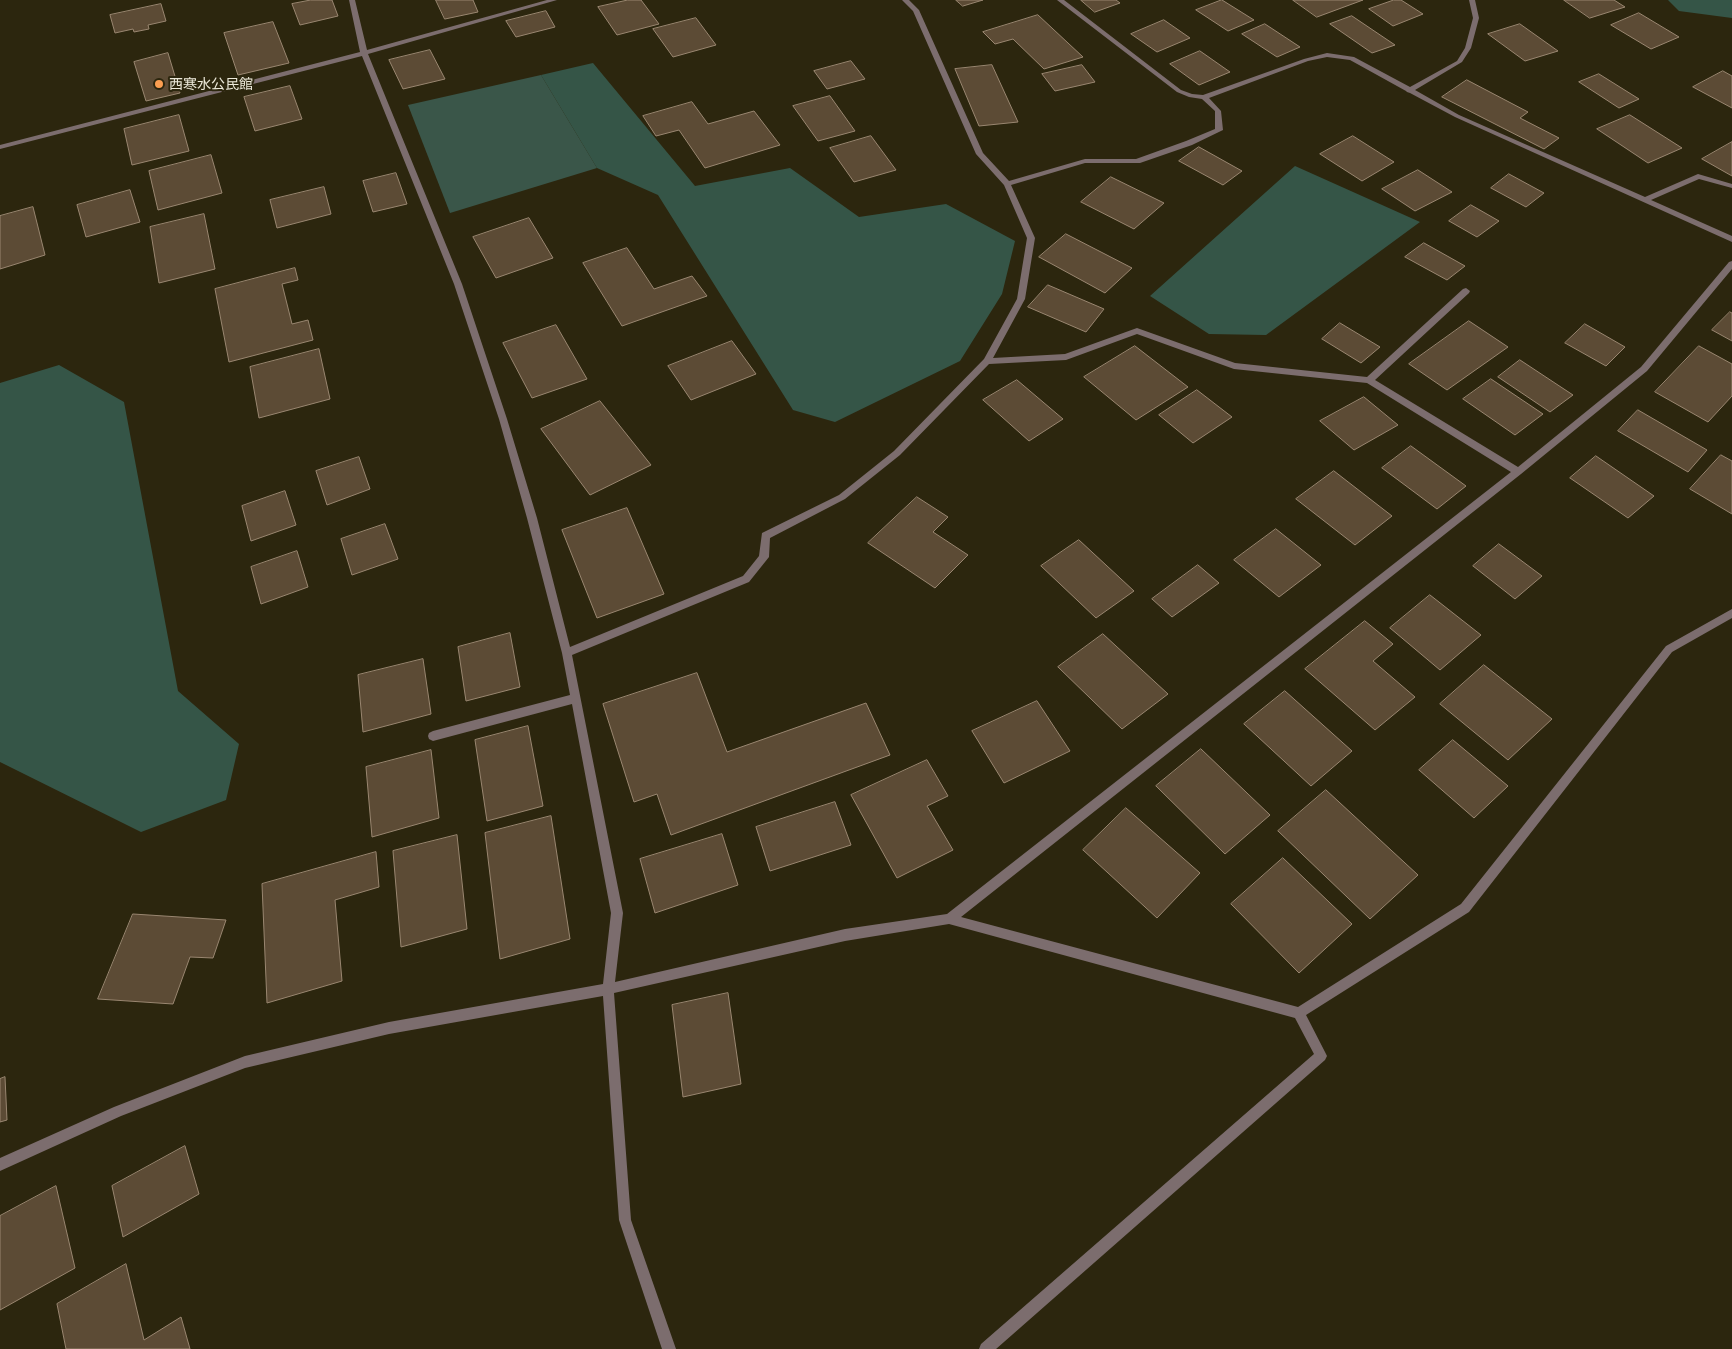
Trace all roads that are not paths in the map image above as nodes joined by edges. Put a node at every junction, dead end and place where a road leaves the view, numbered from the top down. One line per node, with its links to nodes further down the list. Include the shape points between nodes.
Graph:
1 (352, 0): 6 (street)
2 (554, 0): 6 (street)
3 (905, 0): 10 (street, via 916,10 980,154)
4 (1060, 0): 8 (street, via 1179,90 1191,96)
5 (1472, 0): 7 (street, via 1476,18 1468,48 1459,62)
6 (364, 53): 9 (street); 20 (street, via 458,284 506,428)
7 (1409, 91): 8 (street, via 1352,58 1327,55); 12 (street, via 1457,116)
8 (1204, 97): 10 (street, via 1218,110 1219,130 1204,137 1137,161 1085,161)
9 (0, 147)
10 (1007, 184): 16 (street, via 1031,238 1021,299)
11 (1732, 186): 12 (street, via 1698,176)
12 (1645, 200): 13 (street)
13 (1732, 239)
14 (1732, 264): 18 (street, via 1644,370)
15 (1466, 291): 17 (street)
16 (987, 361): 17 (street, via 1066,357 1137,331 1234,366); 20 (street, via 897,453 842,497 765,536 764,557 746,580)
17 (1369, 380): 18 (street)
18 (1518, 472): 23 (street)
19 (1732, 613): 25 (street, via 1669,649 1465,908)
20 (567, 653): 21 (street)
21 (576, 698): 22 (street); 24 (street, via 617,913)
22 (433, 736)
23 (949, 919): 24 (street, via 845,935); 25 (street)
24 (608, 990): 26 (street, via 389,1028 245,1062 118,1110); 27 (street, via 625,1220)
25 (1299, 1013): 28 (street, via 1321,1056)
26 (0, 1165)
27 (669, 1349)
28 (986, 1349)

